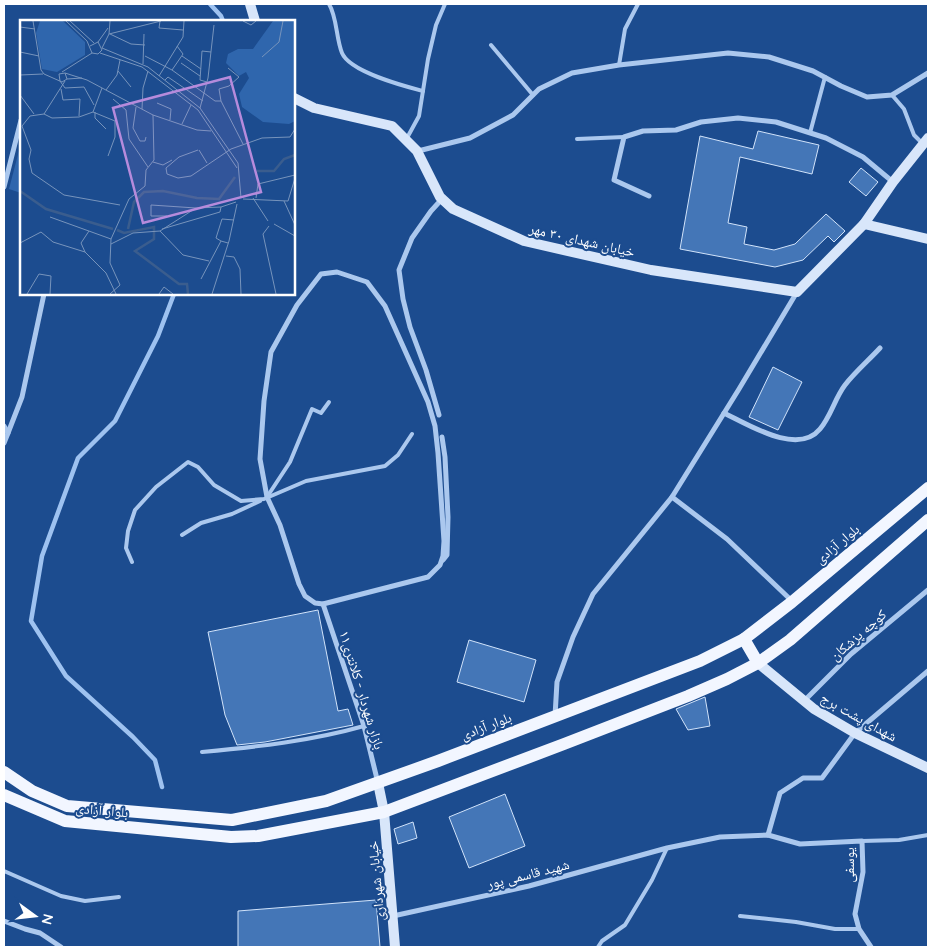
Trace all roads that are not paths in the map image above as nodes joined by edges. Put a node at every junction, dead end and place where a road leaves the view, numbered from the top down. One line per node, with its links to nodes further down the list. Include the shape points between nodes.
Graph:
1 (250, 4): 5 (main road)
2 (329, 4): 10 (lane, via 343,56 360,69 394,84)
3 (445, 4): 10 (lane, via 436,25)
4 (638, 4): 7 (lane, via 626,29)
5 (256, 20)
6 (490, 45): 11 (lane)
7 (618, 65): 9 (street, via 728,53 769,57); 11 (street, via 572,73)
8 (928, 73): 12 (street)
9 (825, 77): 12 (street, via 867,97); 15 (lane)
10 (423, 91): 18 (lane, via 419,116)
11 (533, 95): 20 (street, via 514,115 470,138)
12 (892, 95): 19 (lane, via 904,108 914,135)
13 (295, 98): 18 (main road, خیابان شهدای ۳۰ مهر, via 314,108 392,126)
14 (20, 124): 22 (street)
15 (810, 133): 16 (street, via 776,122 738,118 702,122 676,130 643,131); 21 (street, via 863,157)
16 (624, 137): 17 (lane); 23 (street, via 614,180)
17 (577, 139)
18 (406, 140): 20 (main road, خیابان شهدای ۳۰ مهر)
19 (926, 141): 21 (main road)
20 (417, 151): 24 (main road, خیابان شهدای ۳۰ مهر)
21 (893, 182): 25 (main road)
22 (4, 187)
23 (648, 196)
24 (442, 199): 27 (main road, خیابان شهدای ۳۰ مهر, via 453,209 524,242 651,270); 32 (street, via 412,238 399,270 410,327)
25 (864, 224): 26 (main road); 27 (main road)
26 (928, 239)
27 (798, 292): 31 (street)
28 (44, 295): 34 (street, via 22,397)
29 (880, 348): 31 (street, via 845,384 820,428 810,438 791,441)
30 (329, 402): 40 (lane, via 321,413 312,409 290,462)
31 (724, 413): 39 (street)
32 (439, 415)
33 (4, 426): 34 (street)
34 (8, 432): 37 (street)
35 (412, 434): 40 (lane, via 398,456 385,466 306,482)
36 (442, 436): 44 (street, via 447,476 448,555)
37 (4, 443)
38 (928, 488): 46 (main road, بلوار آزادی)
39 (672, 496): 46 (street, via 728,539); 52 (street, via 593,594 573,637 558,682)
40 (266, 498): 42 (lane, via 232,514 201,522); 43 (lane, via 241,501 214,485 198,467 188,462 156,487 135,510 126,548); 44 (street, via 260,460 271,352 297,305 320,274 338,272 367,282 385,306 397,330 435,426 444,541); 47 (street, via 280,525 299,584 306,596 315,603)
41 (928, 520): 49 (main road, بلوار آزادی, via 790,640)
42 (182, 535)
43 (132, 562)
44 (441, 562): 47 (street, via 428,577)
45 (928, 590): 51 (street, کوچه پزشکان, via 851,654)
46 (792, 602): 48 (main road, بلوار آزادی)
47 (323, 604): 53 (street, بازار شهردار - کلانتری۱۱)
48 (744, 639): 49 (main road); 52 (main road, بلوار آزادی, via 700,661)
49 (758, 663): 51 (main road, شهدای پشت برج); 60 (main road, بلوار آزادی, via 672,702)
50 (928, 671): 54 (street)
51 (804, 700): 54 (main road, شهدای پشت برج)
52 (555, 716): 58 (main road, بلوار آزادی)
53 (364, 726): 55 (lane, via 332,735); 58 (street, بازار شهردار - کلانتری۱۱)
54 (855, 733): 56 (main road, شهدای پشت برج); 61 (street, via 822,778 803,778 780,793)
55 (202, 752)
56 (928, 768)
57 (4, 772): 58 (main road, بلوار آزادی, via 32,792 67,806 232,820 326,801)
58 (378, 783): 60 (main road, خیابان شهرداری)
59 (4, 795): 60 (main road, بلوار آزادی, via 66,821 231,837 258,836)
60 (384, 812): 67 (main road, خیابان شهرداری)
61 (768, 835): 63 (street, یوسفی, via 800,844); 64 (street, یوسفی, via 720,837)
62 (928, 835): 63 (lane)
63 (862, 841): 70 (street, یوسفی, via 863,872 856,914)
64 (667, 848): 67 (street, شهید قاسمی پور, via 529,886); 73 (lane, via 625,925)
65 (4, 871): 66 (lane, via 61,896 85,901)
66 (119, 898)
67 (393, 916): 72 (main road, خیابان شهرداری)
68 (740, 916): 70 (lane, via 835,929)
69 (4, 921): 71 (street, via 40,933)
70 (859, 929): 74 (street)
71 (61, 947)
72 (395, 947)
73 (598, 947)
74 (871, 947)

